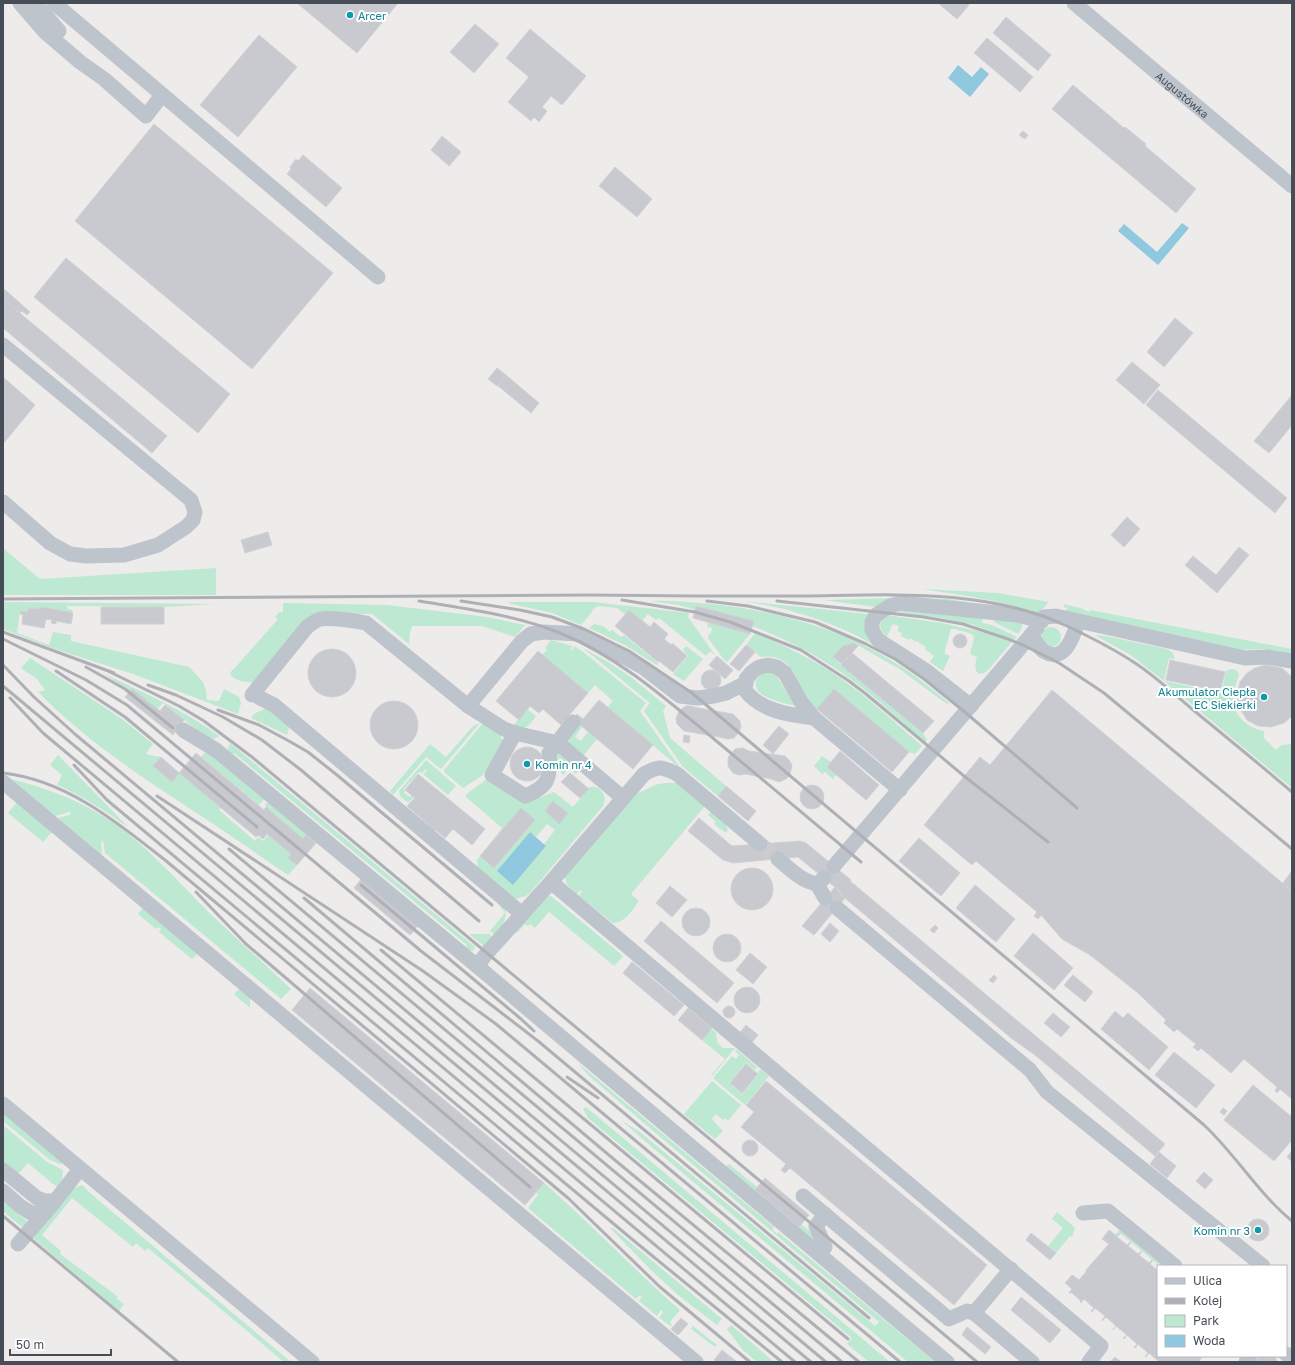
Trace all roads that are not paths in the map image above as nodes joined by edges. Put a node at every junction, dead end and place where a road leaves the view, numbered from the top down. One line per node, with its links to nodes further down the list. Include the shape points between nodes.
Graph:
1 (20, 3): 5 (street, via 45,32)
2 (35, 3): 5 (street, via 53,26 95,62)
3 (54, 3): 6 (street)
4 (1074, 3): 7 (street, Augustówka)
5 (104, 79): 6 (street, via 146,116)
6 (162, 95): 8 (street)
7 (1292, 186)
8 (378, 277)
9 (3, 345): 10 (street, via 191,500 195,512 193,520 186,527 158,545 124,555 86,556 70,554 50,543)
10 (3, 502)
11 (1042, 621): 12 (street, via 1044,617 1056,616); 13 (street); 17 (street, via 1017,615 901,604 890,606 876,615 872,622 872,630 878,640 925,670)
12 (1078, 622): 13 (street, via 1066,649 1054,656 1043,652); 14 (street, via 1245,658 1267,657)
13 (1031, 635): 17 (street)
14 (1292, 661)
15 (746, 683): 16 (street, via 714,696 680,696 648,671 599,643 579,634 543,632 531,634 522,641); 18 (street, via 745,690 750,697 769,708 785,714); 18 (street, via 746,679 759,667 777,667 785,673 801,702)
16 (468, 706): 21 (street); 32 (street, via 366,623 322,619 307,627 256,697 274,705)
17 (971, 706): 24 (street)
18 (814, 718): 24 (street)
19 (573, 722): 22 (street)
20 (183, 730): 33 (street, via 216,750)
21 (515, 734): 22 (street); 22 (street, via 492,775 525,796 534,793 547,782 550,768 549,753)
22 (558, 743): 25 (street)
23 (3, 782): 49 (street)
24 (900, 790): 28 (street)
25 (623, 798): 26 (street, via 644,774 662,768 677,774); 29 (street)
26 (760, 844)
27 (778, 859): 30 (street, via 802,878 820,881)
28 (834, 866)
29 (551, 882): 32 (street); 46 (street)
30 (825, 898)
31 (837, 908): 45 (street, via 1030,1070 1047,1092)
32 (522, 914): 33 (street)
33 (477, 966): 43 (street)
34 (3, 1104): 35 (street)
35 (80, 1169): 39 (street); 48 (street)
36 (3, 1170): 39 (street)
37 (3, 1191): 39 (street, via 31,1213)
38 (803, 1196): 41 (street)
39 (50, 1206): 42 (street)
40 (1083, 1213): 44 (street, via 1108,1211)
41 (825, 1214): 43 (street, via 816,1226 825,1247); 47 (street, via 949,1319 967,1311)
42 (18, 1244)
43 (819, 1254): 50 (street)
44 (1174, 1265)
45 (1261, 1265)
46 (1011, 1269): 47 (street); 52 (street, via 1101,1346)
47 (974, 1313): 51 (street)
48 (312, 1362)
49 (696, 1362)
50 (947, 1362)
51 (1032, 1362)
52 (1089, 1362)

